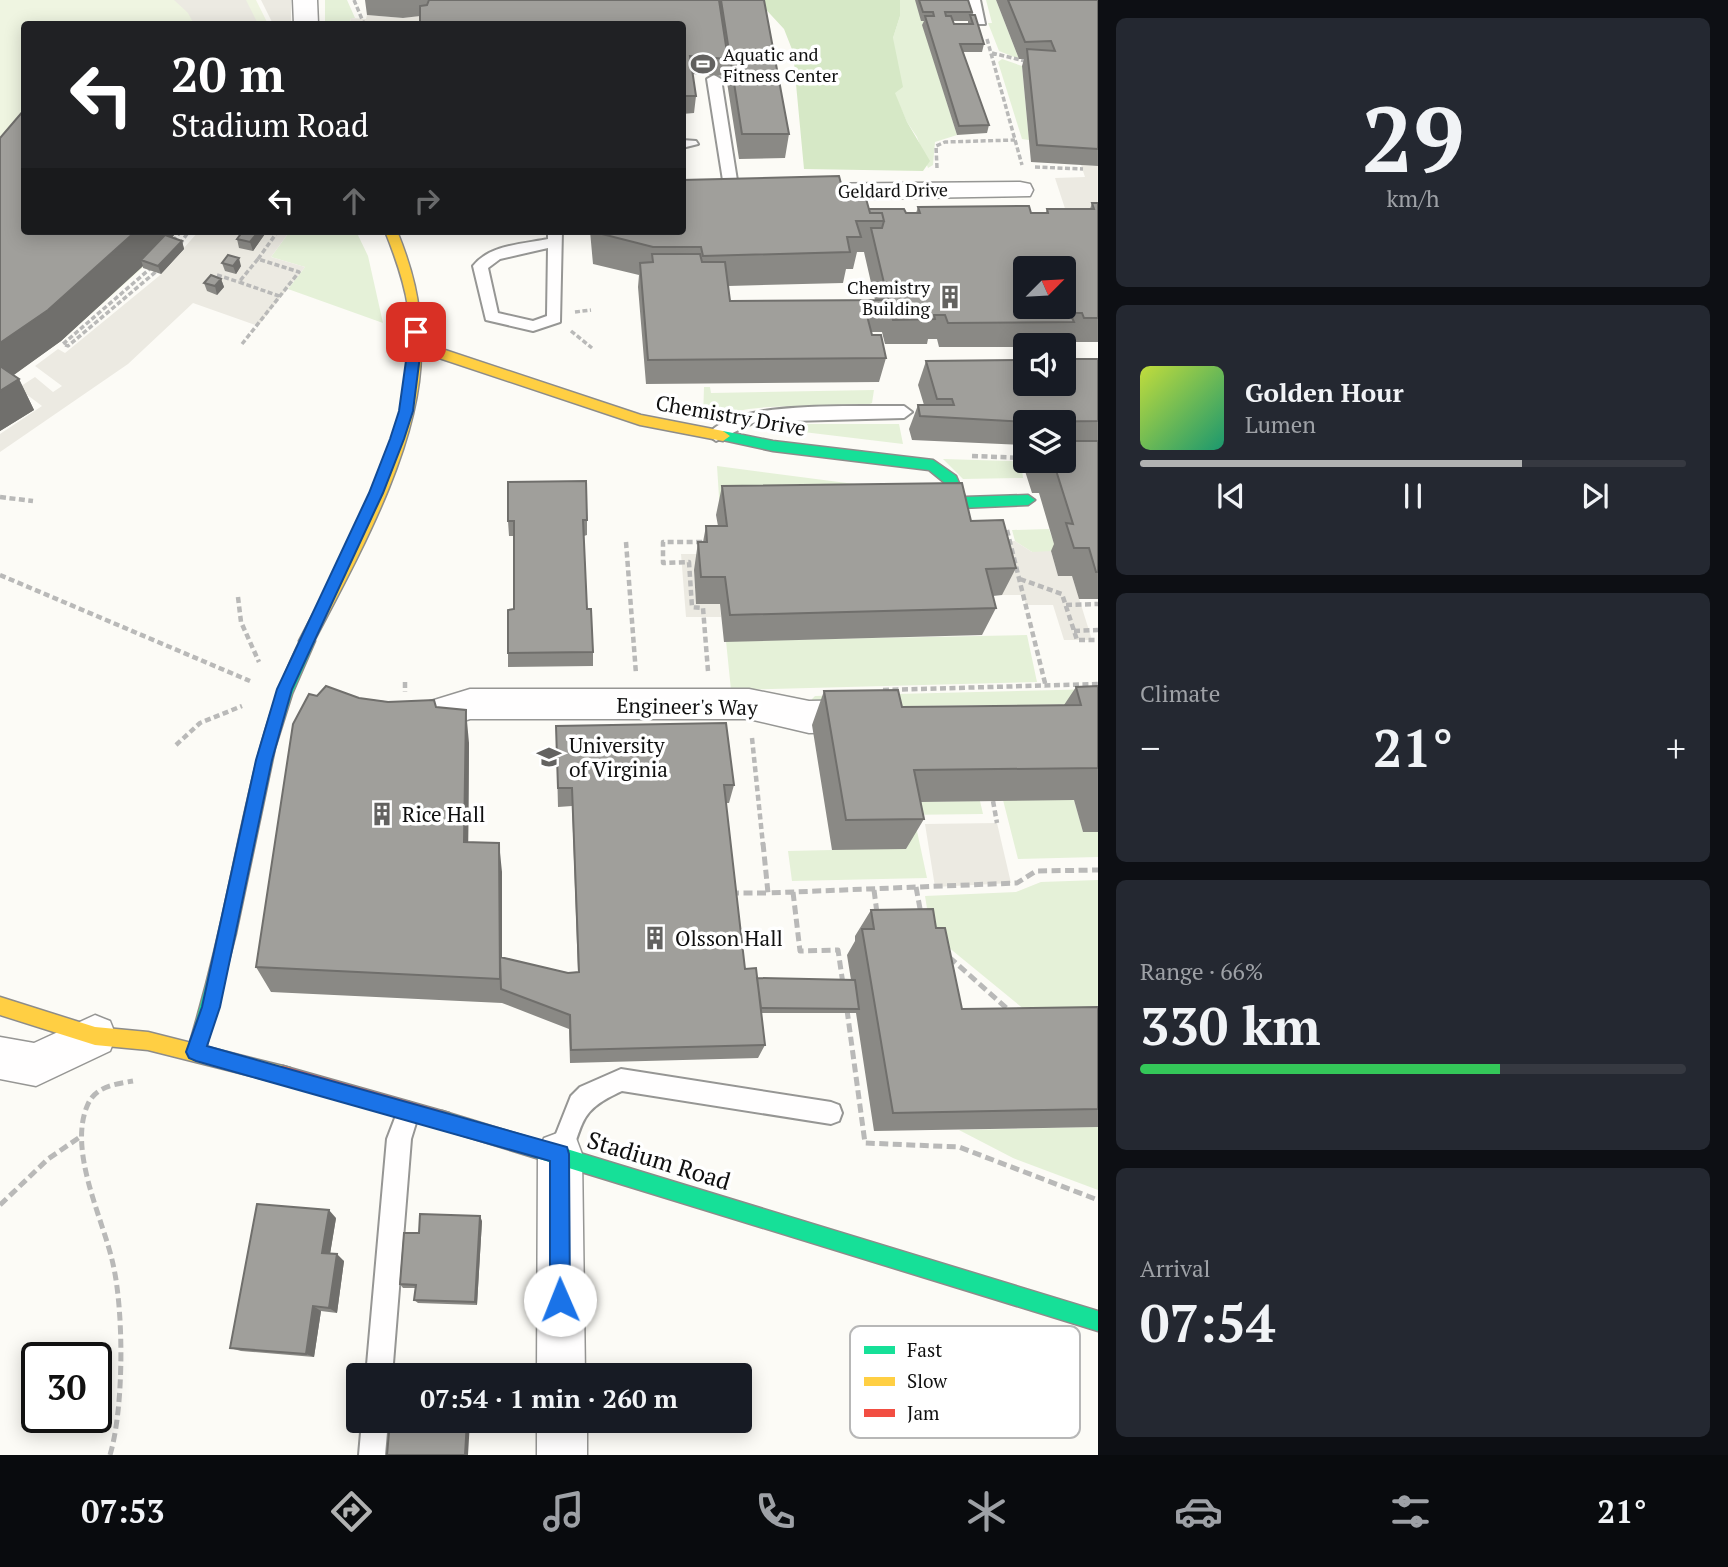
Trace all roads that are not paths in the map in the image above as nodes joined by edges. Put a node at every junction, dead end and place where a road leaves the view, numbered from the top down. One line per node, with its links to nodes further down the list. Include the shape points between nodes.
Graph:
1 (305, 0): 3 (street)
2 (974, 0): 4 (lane)
3 (306, 21)
4 (981, 21)
5 (714, 79): 7 (lane)
6 (1020, 190): 7 (street, Geldard Drive)
7 (740, 193)
8 (392, 235): 10 (street, via 411,289)
9 (554, 237): 9 (lane, via 555,318 549,324 531,326 491,316 480,266 495,255)
10 (415, 345): 12 (street, Chemistry Drive, via 640,420); 18 (street, via 406,411 397,439 284,689 264,760 211,1007)
11 (904, 412): 12 (lane, via 754,416)
12 (716, 435): 13 (street, Chemistry Drive, via 933,464 951,479 960,503)
13 (1028, 500)
14 (892, 716): 15 (street, Engineer's Way, via 809,717 749,704 470,704 403,725)
15 (370, 719)
16 (0, 1006): 17 (street, Stadium Road)
17 (95, 1037): 18 (street, Stadium Road, via 148,1041); 19 (street, via 36,1065)
18 (196, 1052): 20 (street, Stadium Road)
19 (0, 1058)
20 (408, 1113): 22 (street, Stadium Road); 24 (lane, via 399,1139)
21 (831, 1113): 22 (lane, via 621,1080 579,1104)
22 (560, 1154): 23 (street, Stadium Road); 25 (street)
23 (1098, 1321)
24 (380, 1363)
25 (561, 1363)
26 (374, 1433): 28 (lane)
27 (562, 1433): 29 (street)
28 (372, 1455)
29 (562, 1455)

